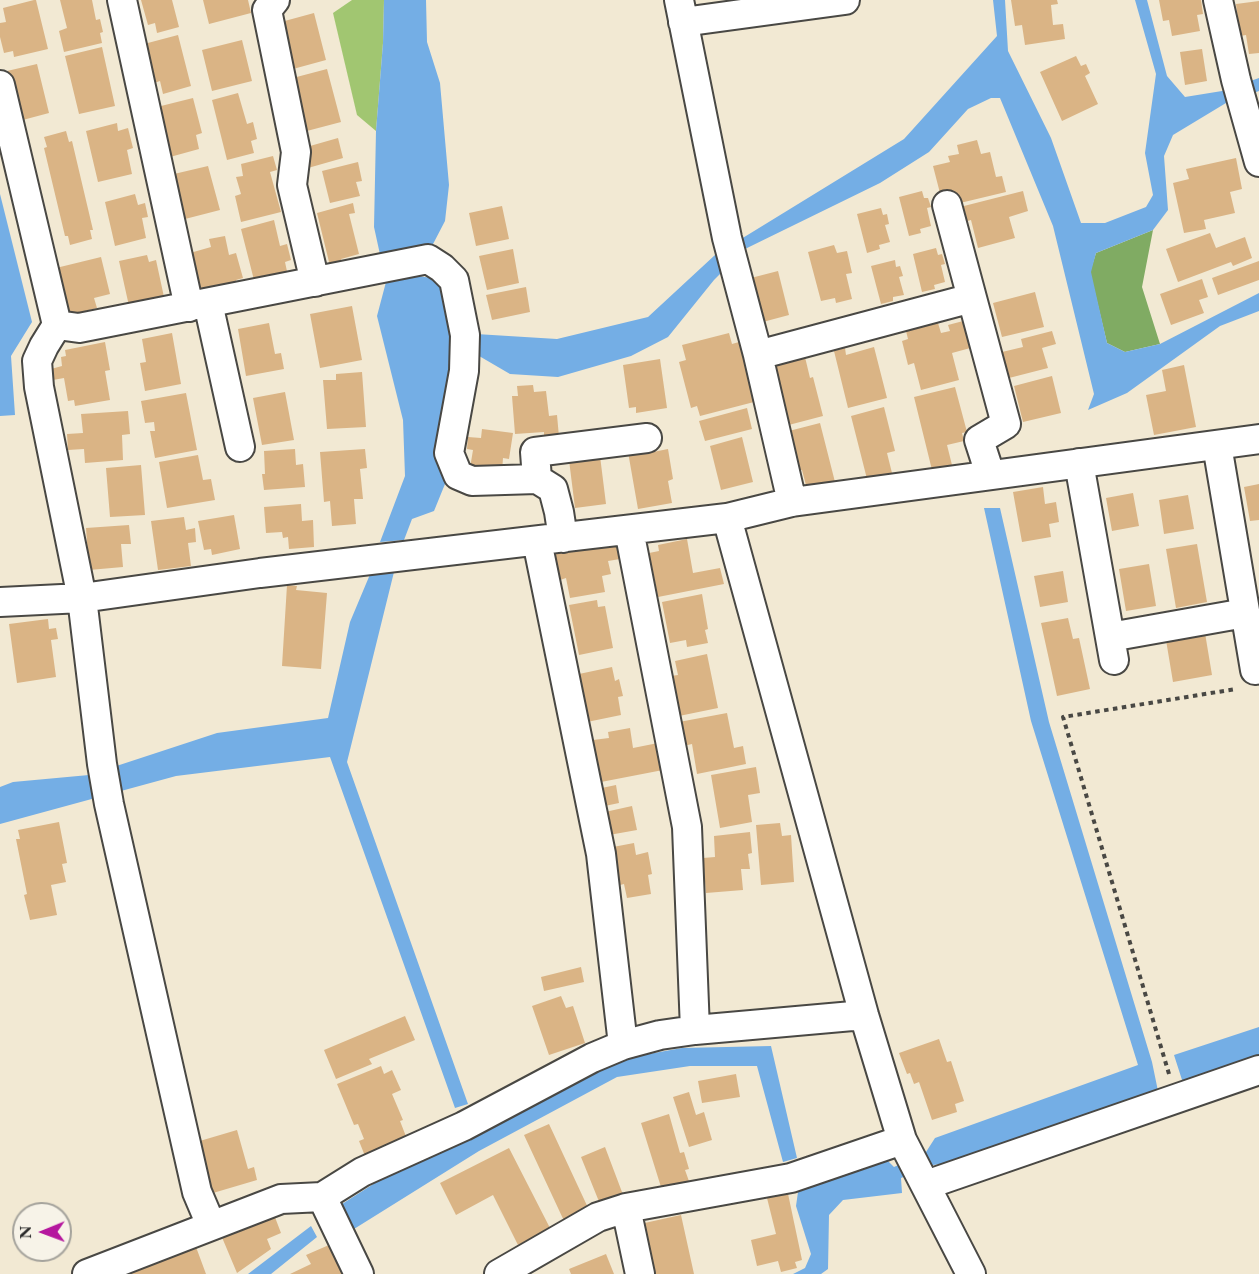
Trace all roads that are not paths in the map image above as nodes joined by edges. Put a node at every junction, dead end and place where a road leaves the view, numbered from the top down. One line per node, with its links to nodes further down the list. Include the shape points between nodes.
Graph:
1 (122, 0): 11 (street)
2 (275, 0): 9 (street, via 267,10 296,152 292,185)
3 (845, 0): 5 (street)
4 (1218, 0): 7 (street)
5 (681, 11): 13 (street, via 736,278)
6 (0, 86): 12 (street)
7 (1259, 162)
8 (947, 205): 10 (street)
9 (315, 282): 11 (street); 20 (street, via 428,260 442,268 454,280 465,348 449,453 458,475 472,481)
10 (972, 298): 13 (street); 19 (street, via 1006,424 979,440)
11 (199, 305): 12 (street, via 79,328); 17 (street)
12 (57, 325): 25 (street, via 37,361 39,387)
13 (758, 355): 21 (street)
14 (647, 438): 20 (street, via 535,452)
15 (1259, 439): 16 (street)
16 (1217, 445): 18 (street); 27 (street)
17 (240, 447)
18 (1079, 463): 19 (street); 27 (street, via 1112,649)
19 (990, 474): 21 (street)
20 (537, 478): 24 (street, via 553,489 559,512)
21 (792, 502): 22 (street)
22 (727, 518): 23 (street); 29 (street)
23 (629, 530): 24 (street); 30 (street, via 687,826)
24 (550, 540): 25 (street); 31 (street, via 601,854)
25 (82, 597): 26 (street); 36 (street, via 110,804 197,1192)
26 (0, 602)
27 (1245, 613): 28 (street)
28 (1251, 679)
29 (864, 1015): 30 (street); 33 (street)
30 (695, 1030): 31 (street)
31 (623, 1045): 35 (street, via 362,1172)
32 (1259, 1070): 33 (street, via 1176,1098)
33 (915, 1164): 34 (street, via 797,1176); 41 (street)
34 (626, 1208): 39 (street, via 598,1216); 40 (street)
35 (330, 1213): 36 (street, via 281,1199); 38 (street)
36 (211, 1225): 37 (street)
37 (87, 1274)
38 (358, 1274)
39 (499, 1274)
40 (640, 1274)
41 (971, 1274)

